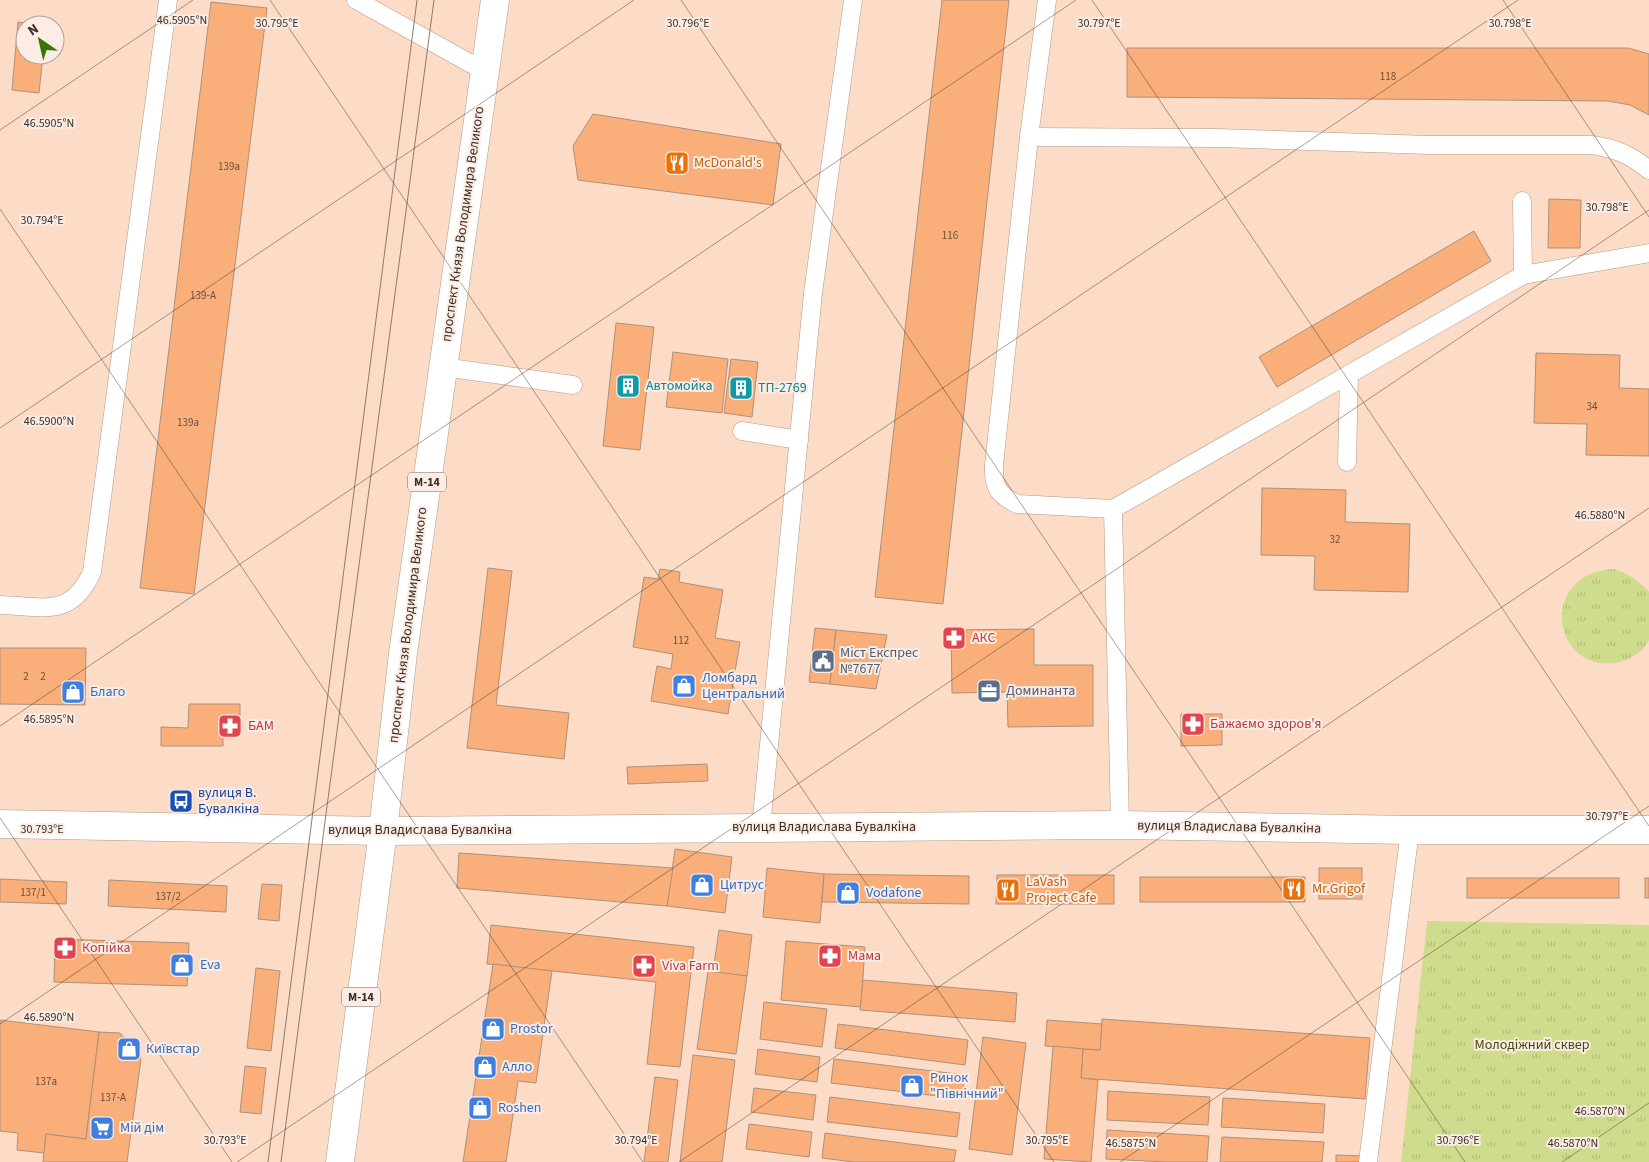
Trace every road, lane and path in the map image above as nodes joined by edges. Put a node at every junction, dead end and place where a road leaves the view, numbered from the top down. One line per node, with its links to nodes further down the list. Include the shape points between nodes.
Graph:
1 (168, 0): 19 (lane, via 92,572 86,587 61,606)
2 (356, 0): 6 (lane)
3 (495, 0): 6 (main road, проспект Князя Володимира Великого / М-14)
4 (854, 0): 16 (lane, via 813,293)
5 (1047, 0): 7 (lane)
6 (484, 71): 12 (main road, проспект Князя Володимира Великого / М-14)
7 (1029, 137): 8 (lane, via 1592,145 1614,149); 18 (lane, via 993,477 1004,498 1017,504)
8 (1649, 170)
9 (1522, 201): 11 (lane)
10 (1649, 253): 11 (lane)
11 (1523, 274): 13 (lane)
12 (443, 367): 14 (lane); 25 (main road, проспект Князя Володимира Великого / М-14, via 403,653)
13 (1349, 374): 17 (lane); 18 (lane)
14 (573, 385)
15 (742, 431): 16 (lane)
16 (799, 440): 22 (lane)
17 (1347, 462)
18 (1113, 509): 21 (lane)
19 (0, 605)
20 (0, 824): 25 (main road, вулиця Владислава Бувалкіна)
21 (1120, 825): 22 (main road, вулиця Владислава Бувалкіна); 23 (main road, вулиця Владислава Бувалкіна)
22 (761, 827): 25 (main road, вулиця Владислава Бувалкіна)
23 (1410, 830): 24 (main road, вулиця Владислава Бувалкіна); 27 (lane)
24 (1649, 830)
25 (383, 831): 26 (main road, проспект Князя Володимира Великого / М-14)
26 (340, 1162)
27 (1368, 1162)

